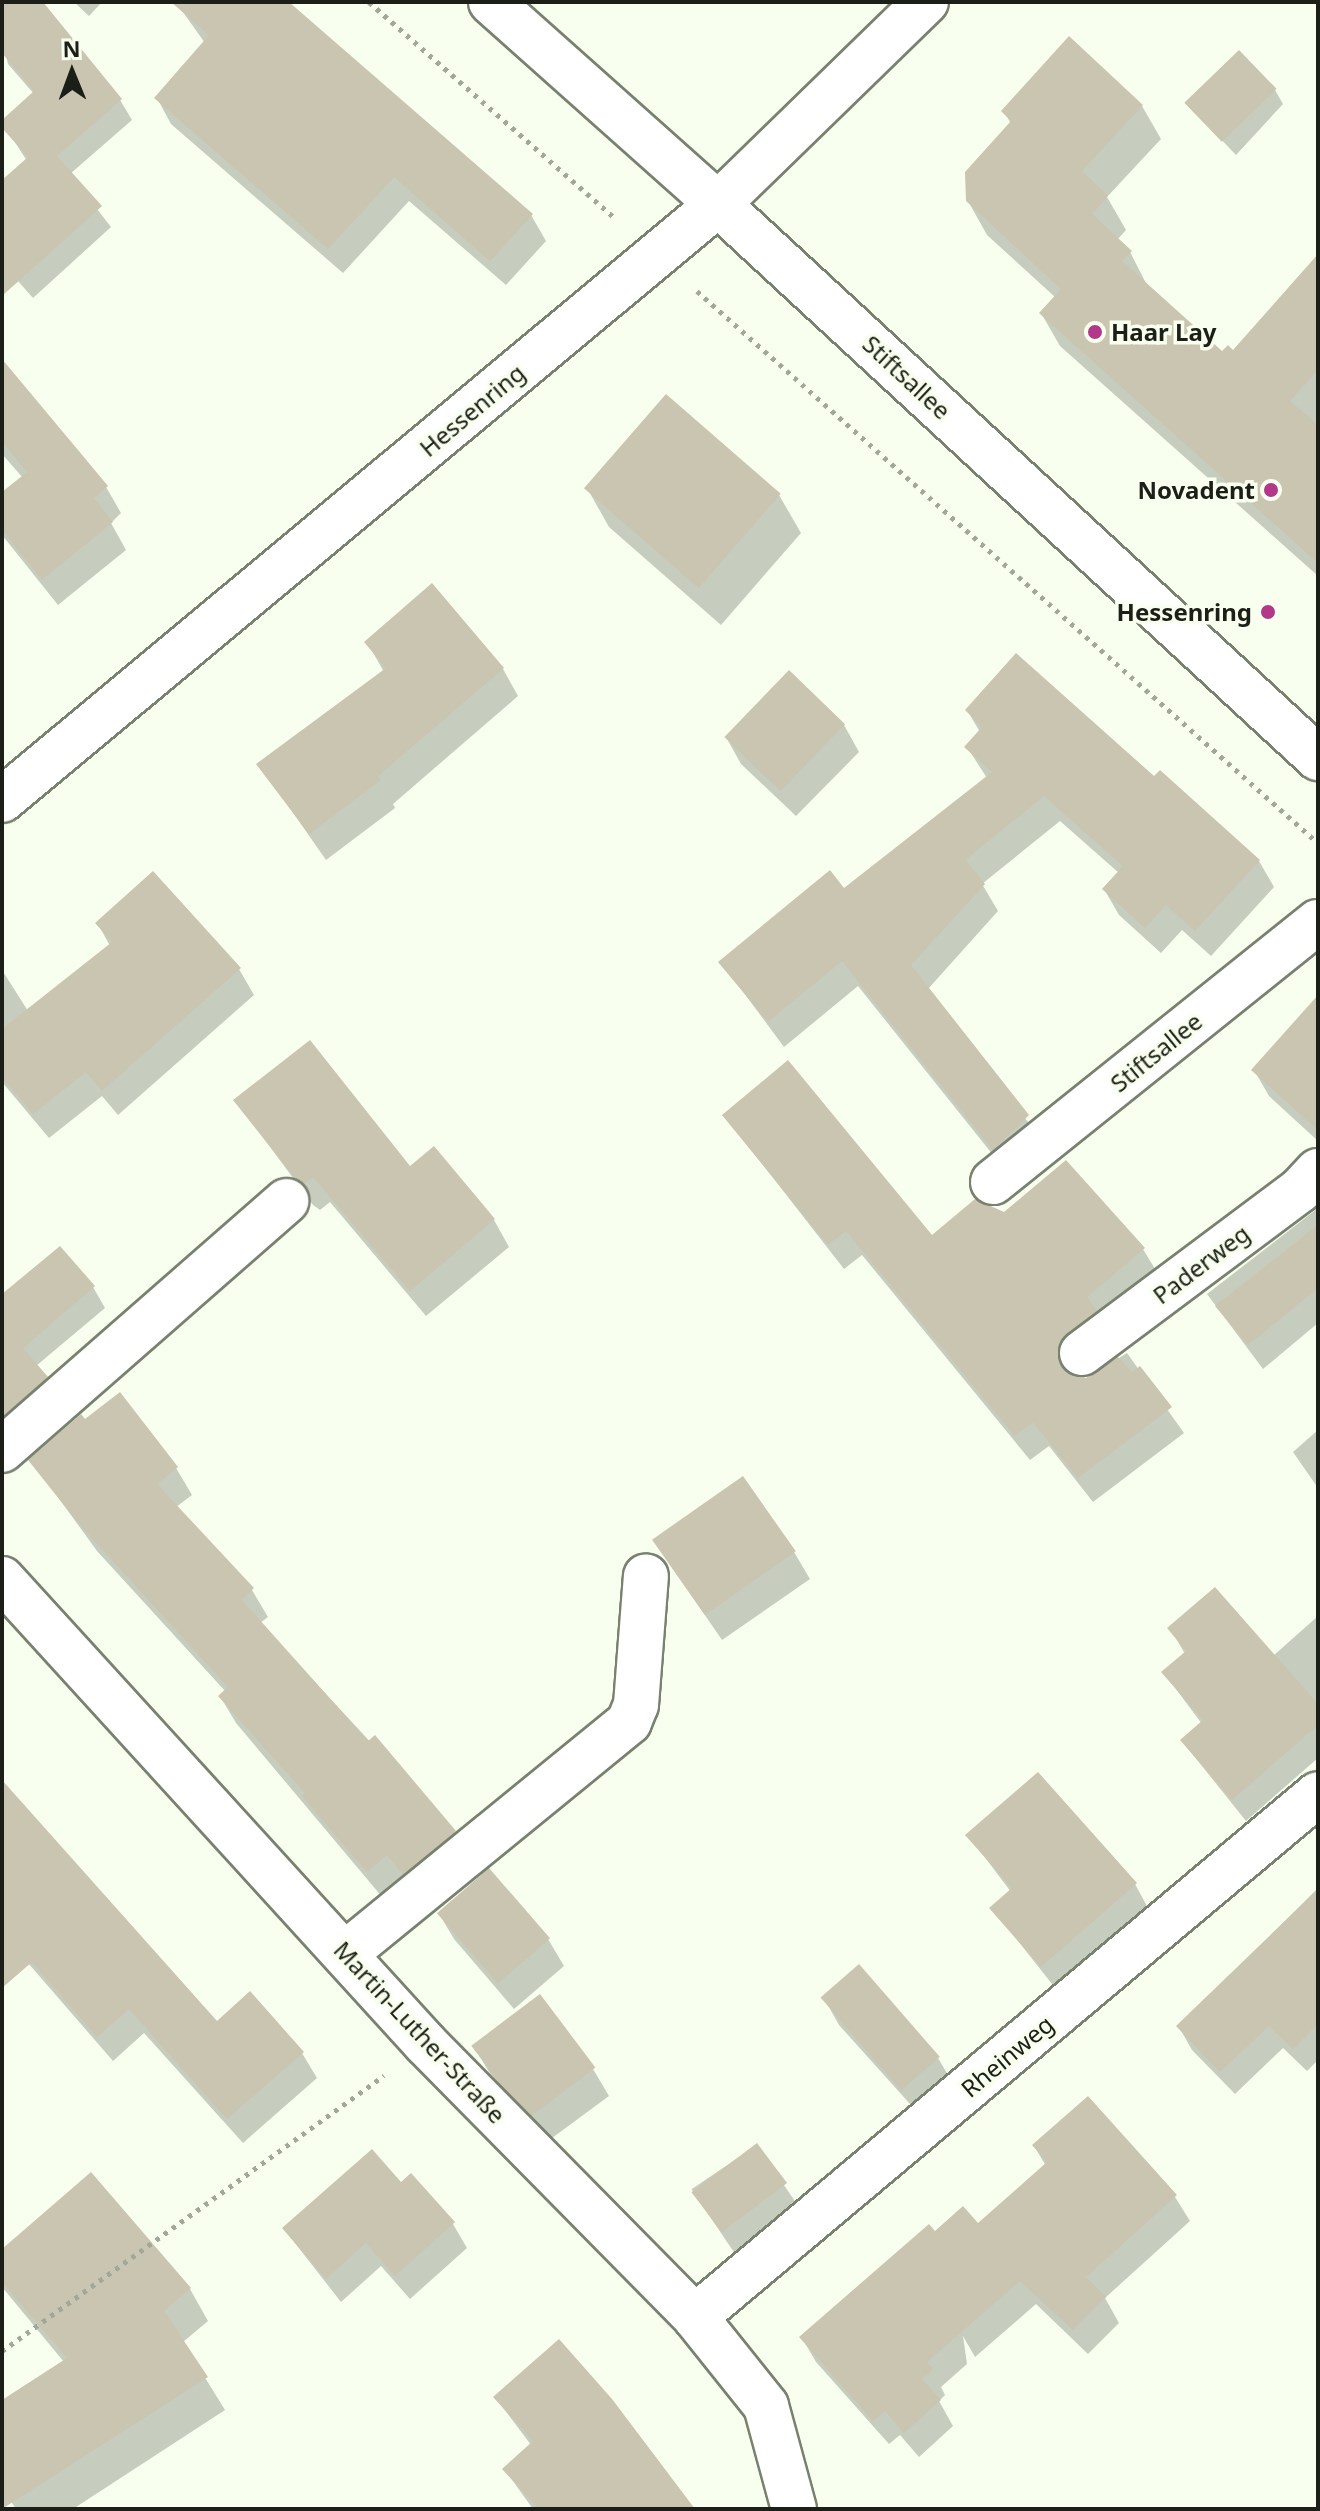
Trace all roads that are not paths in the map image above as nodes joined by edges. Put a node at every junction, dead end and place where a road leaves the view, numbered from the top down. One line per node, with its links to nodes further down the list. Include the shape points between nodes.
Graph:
1 (491, 2): 3 (street, Stiftsallee)
2 (926, 2): 3 (street, Hessenring)
3 (718, 204): 4 (street, Stiftsallee); 5 (street, Hessenring)
4 (1318, 758)
5 (2, 800)
6 (1318, 922): 8 (street, Stiftsallee)
7 (1318, 1171): 10 (street, Paderweg, via 1300,1190)
8 (993, 1182)
9 (286, 1201): 11 (street)
10 (1082, 1353)
11 (2, 1450)
12 (646, 1576): 15 (street, via 636,1705 629,1722)
13 (2, 1579): 15 (street, Martin-Luther-Straße)
14 (1318, 1794): 16 (street, Rheinweg)
15 (346, 1953): 16 (street, Martin-Luther-Straße, via 426,2044)
16 (695, 2317): 17 (street, Martin-Luther-Straße, via 766,2406)
17 (794, 2509)

